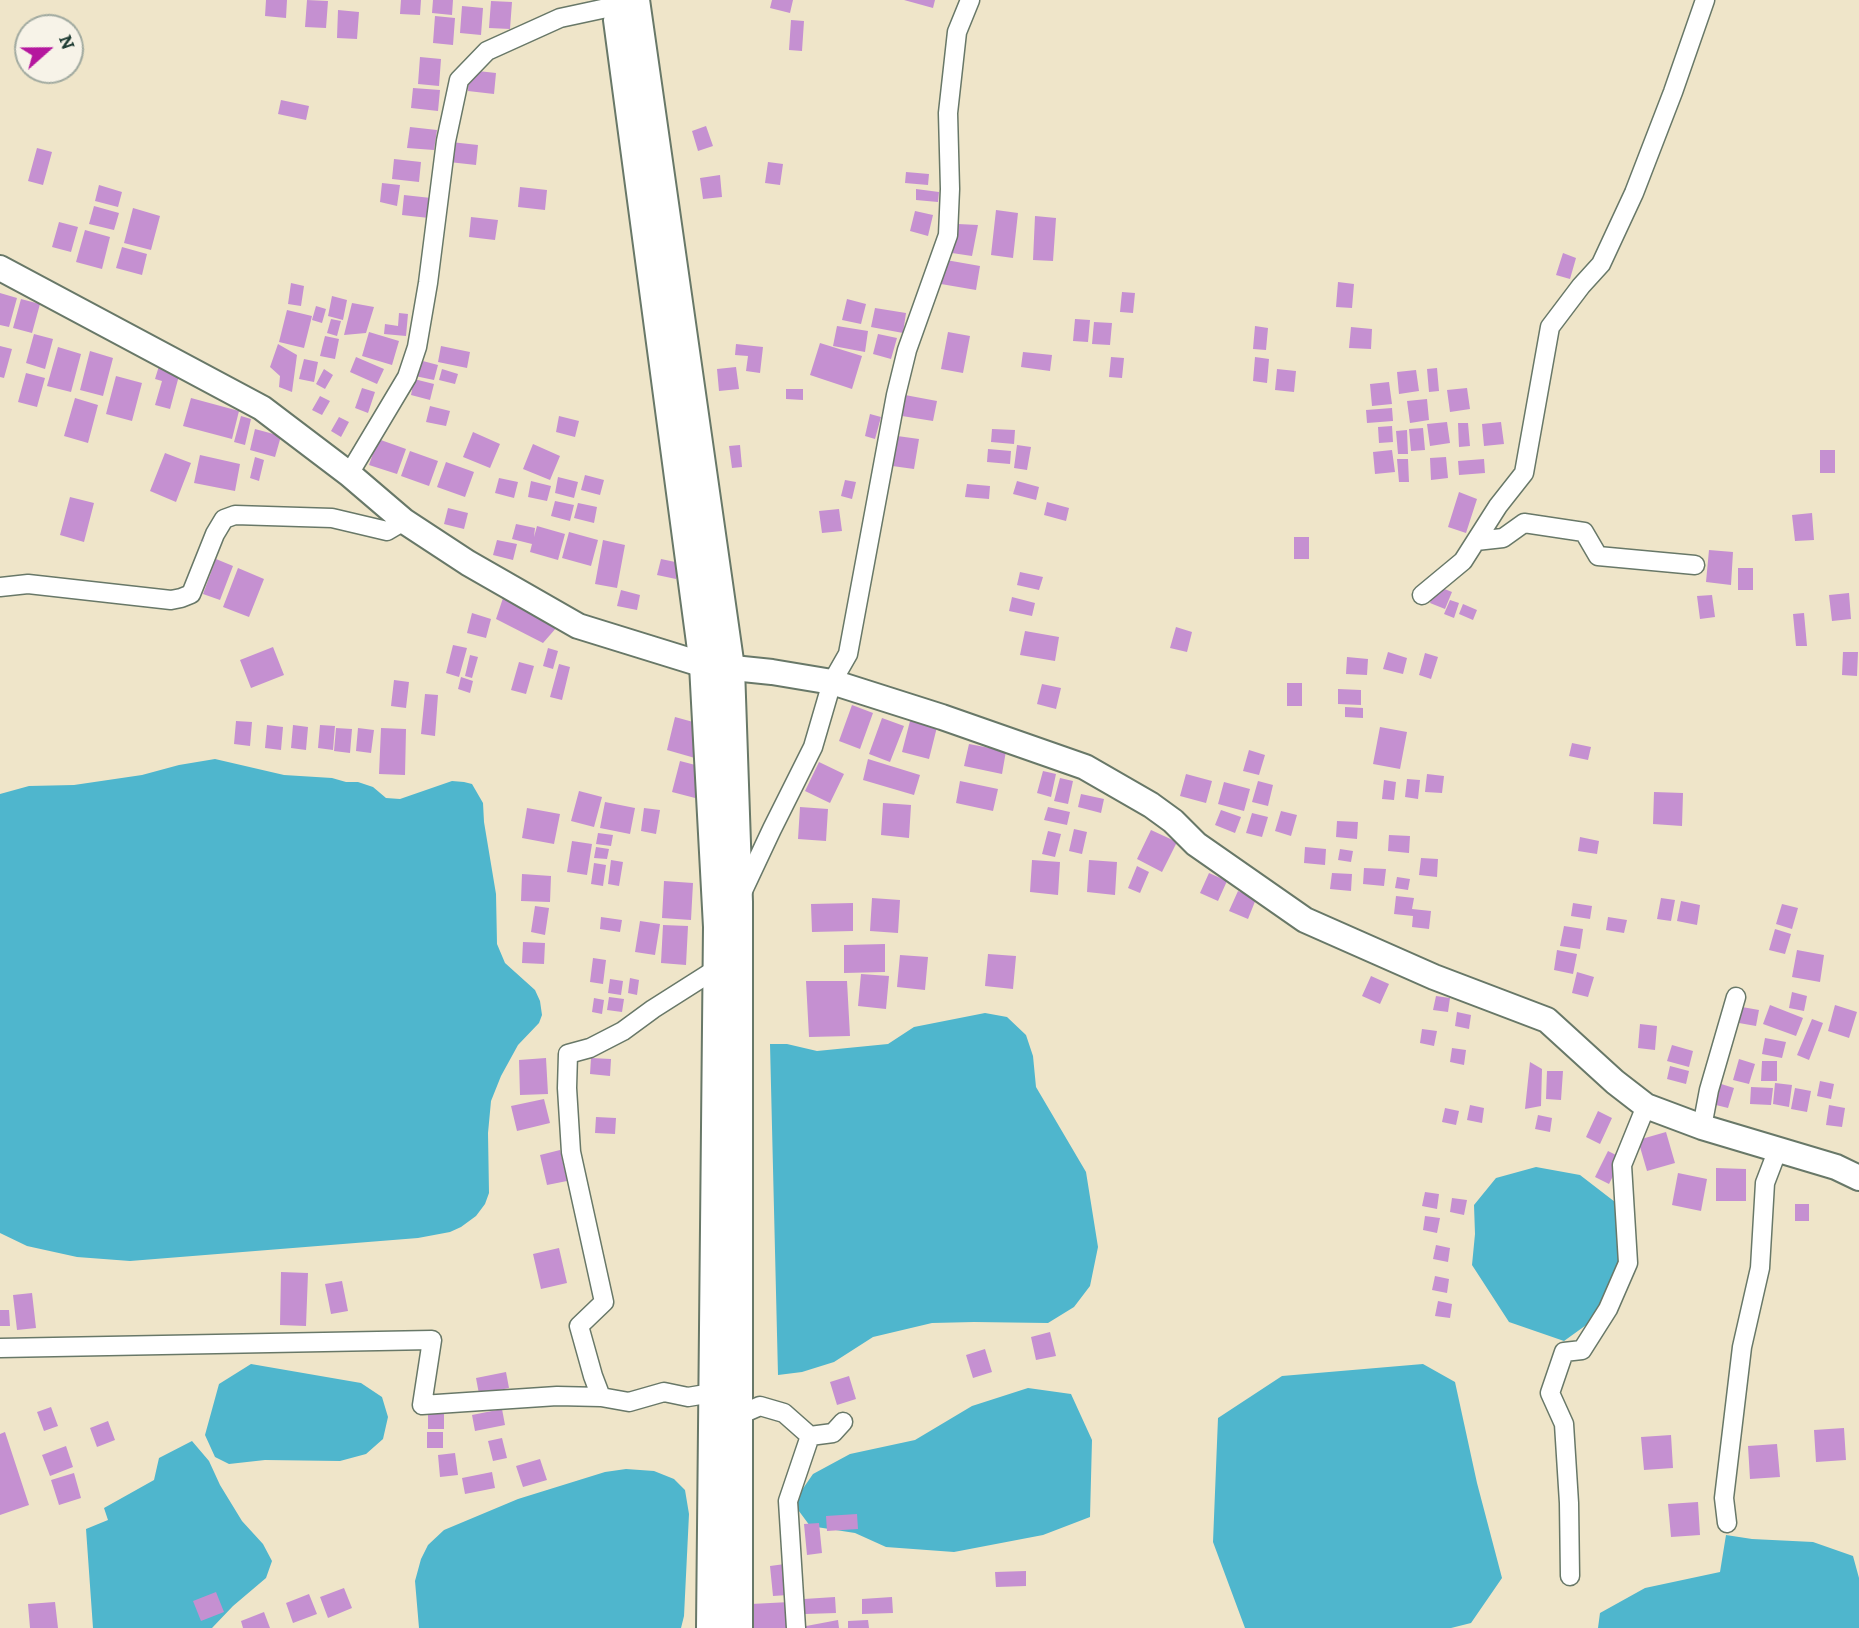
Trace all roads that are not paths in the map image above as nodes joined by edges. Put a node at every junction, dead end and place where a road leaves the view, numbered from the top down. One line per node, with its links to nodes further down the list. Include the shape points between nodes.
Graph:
1 (970, 0): 12 (street, via 957,32 948,113 948,235 907,350 848,654)
2 (1705, 0): 7 (street, via 1634,193 1601,264 1550,327 1524,473)
3 (626, 3): 5 (street, via 560,18 520,35 487,51 459,80 417,347 407,377); 11 (main road)
4 (0, 268): 5 (main road, via 262,408)
5 (349, 474): 6 (main road)
6 (404, 521): 9 (street, via 387,531 332,518 235,515 224,519 215,534 191,594 171,600 28,584); 11 (main road, via 578,626)
7 (1475, 541): 8 (street, via 1503,538 1524,523 1584,532 1598,556); 10 (street, via 1463,561)
8 (1695, 565)
9 (0, 587)
10 (1422, 595)
11 (717, 666): 12 (main road); 13 (main road); 14 (main road, via 718,927)
12 (832, 682): 13 (street, via 813,747); 16 (main road, via 1085,767 1151,805 1196,844 1305,920 1547,1020)
13 (738, 902): 14 (main road)
14 (727, 965): 21 (main road); 22 (street, via 623,1031 568,1054 571,1152 604,1302 579,1326); 23 (main road, via 739,1334)
15 (1737, 997): 17 (street)
16 (1646, 1106): 17 (main road); 27 (street, via 1622,1165 1628,1263 1608,1309 1582,1350 1564,1352 1550,1393 1564,1424)
17 (1702, 1127): 18 (main road)
18 (1778, 1149): 19 (main road); 26 (street, via 1765,1183 1760,1268 1742,1347 1724,1498)
19 (1859, 1178)
20 (0, 1348): 22 (street, via 432,1340 422,1405)
21 (712, 1393): 22 (street, via 688,1397 664,1392 629,1402); 28 (main road)
22 (601, 1397)
23 (737, 1416): 25 (street, via 760,1406 784,1413); 29 (main road)
24 (843, 1422): 25 (street, via 833,1433)
25 (810, 1436): 30 (street, via 788,1501)
26 (1727, 1522)
27 (1570, 1576)
28 (710, 1628)
29 (738, 1628)
30 (796, 1628)

